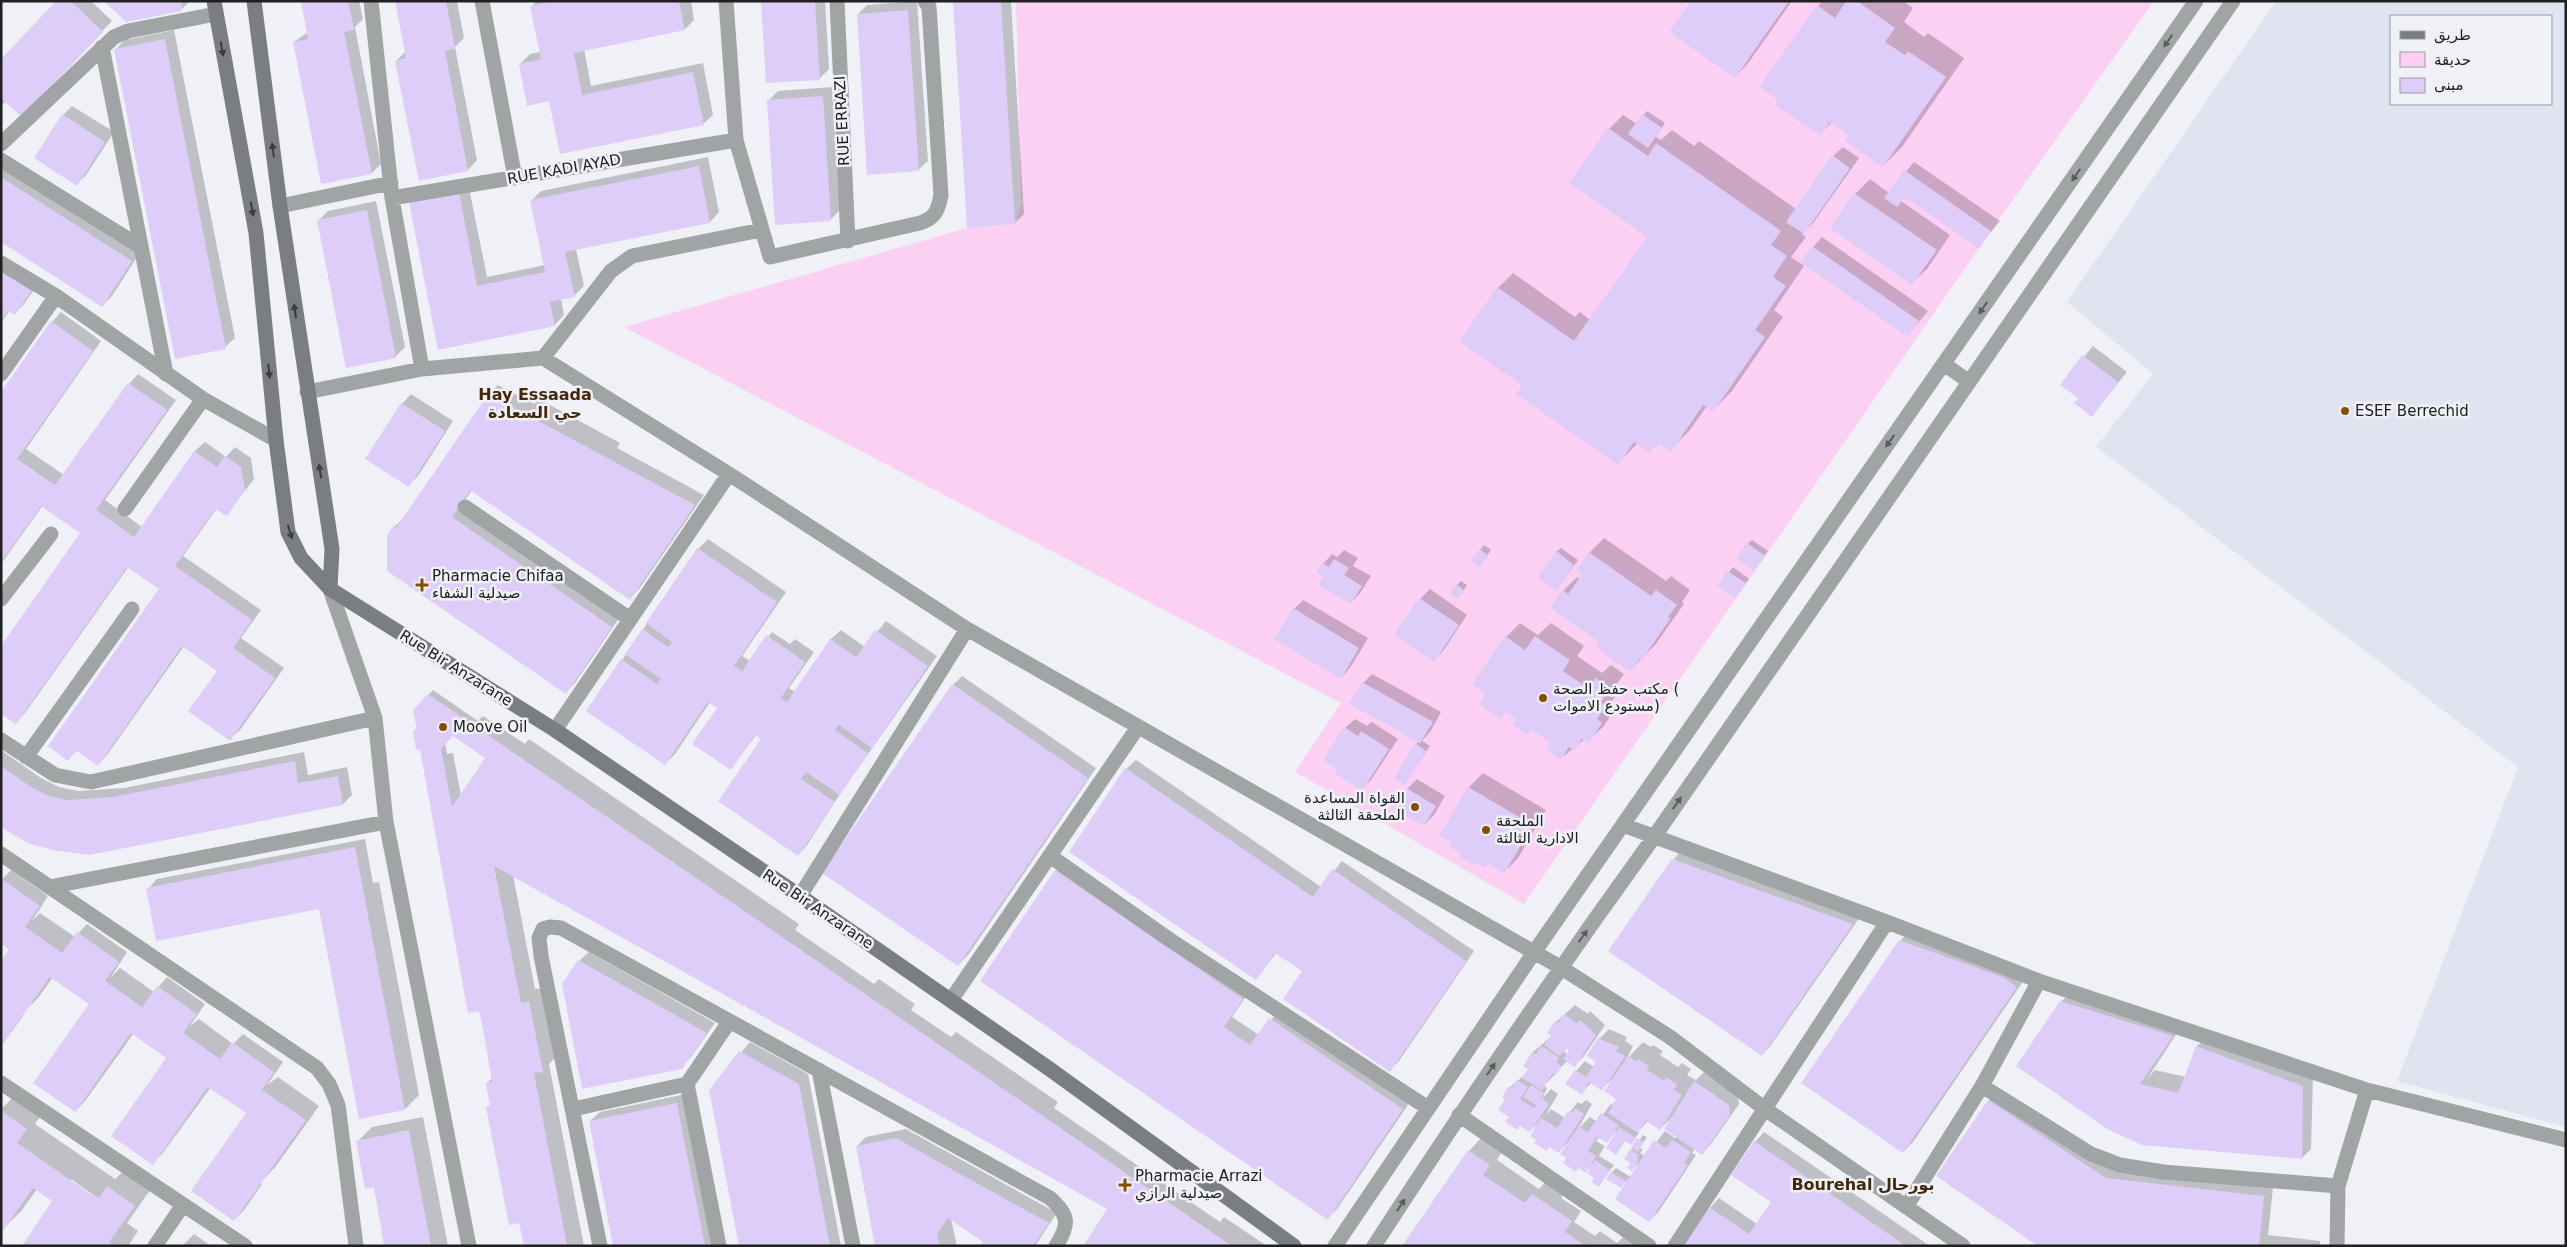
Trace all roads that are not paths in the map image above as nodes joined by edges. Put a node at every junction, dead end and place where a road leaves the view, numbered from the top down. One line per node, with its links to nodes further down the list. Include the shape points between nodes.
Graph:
1 (254, 1): 16 (street, one-way to 1)
2 (370, 1): 15 (street)
3 (482, 1): 14 (street)
4 (726, 1): 11 (street)
5 (837, 1): 18 (street, RUE ERRAZI)
6 (925, 1): 18 (street, via 929,7 941,195 938,209 932,219)
7 (2196, 1): 23 (street, one-way to 23)
8 (2233, 1): 27 (street)
9 (215, 8): 10 (street, via 128,31); 30 (street, Rue Bir Anzarane, one-way to 30, via 256,233)
10 (102, 47): 12 (street); 19 (street)
11 (736, 140): 14 (street, RUE KADI AYAD); 17 (street)
12 (1, 144)
13 (1, 160): 19 (street)
14 (515, 178): 15 (street, RUE KADI AYAD)
15 (391, 190): 16 (street, RUE KADI AYAD); 24 (street)
16 (280, 206): 28 (street, one-way to 16)
17 (761, 230): 18 (street, via 770,257); 22 (street, via 632,256 611,271)
18 (848, 241)
19 (141, 247): 26 (street)
20 (1, 263): 21 (street)
21 (56, 296): 25 (street); 26 (street)
22 (542, 358): 24 (street); 31 (street)
23 (1944, 364): 27 (street); 46 (street, one-way to 46)
24 (422, 369): 28 (street)
25 (1, 374)
26 (166, 374): 29 (street)
27 (1968, 381): 47 (street, one-way to 27)
28 (307, 392): 35 (street, one-way to 28, via 332,550)
29 (203, 399): 30 (street); 33 (street)
30 (276, 440): 35 (street, Rue Bir Anzarane, one-way to 35, via 288,532 301,558)
31 (728, 474): 38 (street); 39 (street)
32 (465, 508): 38 (street)
33 (125, 509)
34 (51, 534): 36 (street)
35 (330, 589): 40 (street); 42 (street, Rue Bir Anzarane)
36 (1, 599)
37 (132, 609): 44 (street)
38 (630, 618): 42 (street)
39 (967, 629): 41 (street); 51 (street)
40 (375, 718): 44 (street, via 91,782 55,775); 45 (street)
41 (1138, 727): 49 (street); 53 (street)
42 (555, 730): 51 (street, Rue Bir Anzarane)
43 (1, 740): 44 (street)
44 (26, 757)
45 (386, 822): 50 (street); 74 (street)
46 (1623, 825): 47 (street); 53 (street)
47 (1654, 837): 52 (street); 54 (street, one-way to 47)
48 (1, 854): 50 (street)
49 (1050, 856): 56 (street); 63 (street, via 1170,940)
50 (49, 887): 73 (street, via 317,1068 329,1084 338,1105)
51 (800, 896): 56 (street, Rue Bir Anzarane)
52 (1887, 922): 55 (street); 65 (street)
53 (1535, 951): 54 (street); 63 (street)
54 (1560, 967): 65 (street, via 1670,1037); 66 (street, one-way to 54)
55 (2039, 982): 61 (street); 62 (street)
56 (951, 1000): 79 (street, Rue Bir Anzarane)
57 (729, 1022): 58 (street); 60 (street); 64 (street, via 561,928 543,929 538,938)
58 (819, 1070): 77 (street); 78 (street, via 1050,1198 1066,1216 1066,1230)
59 (1, 1083): 69 (street)
60 (687, 1084): 64 (street); 76 (street)
61 (1982, 1086): 68 (street, via 2091,1154 2120,1165 2163,1172); 70 (street)
62 (2367, 1090): 67 (street); 68 (street)
63 (1428, 1108): 80 (street)
64 (573, 1109): 75 (street)
65 (1765, 1110): 70 (street); 83 (street)
66 (1459, 1115): 81 (street, one-way to 66); 82 (street)
67 (2566, 1140)
68 (2338, 1186): 85 (street)
69 (184, 1205): 71 (street); 72 (street)
70 (1906, 1206): 84 (street)
71 (155, 1246)
72 (245, 1246)
73 (356, 1246)
74 (470, 1246)
75 (600, 1246)
76 (719, 1246)
77 (853, 1246)
78 (1056, 1246)
79 (1294, 1246)
80 (1335, 1246)
81 (1374, 1246)
82 (1649, 1246)
83 (1675, 1246)
84 (1963, 1246)
85 (2337, 1246)

